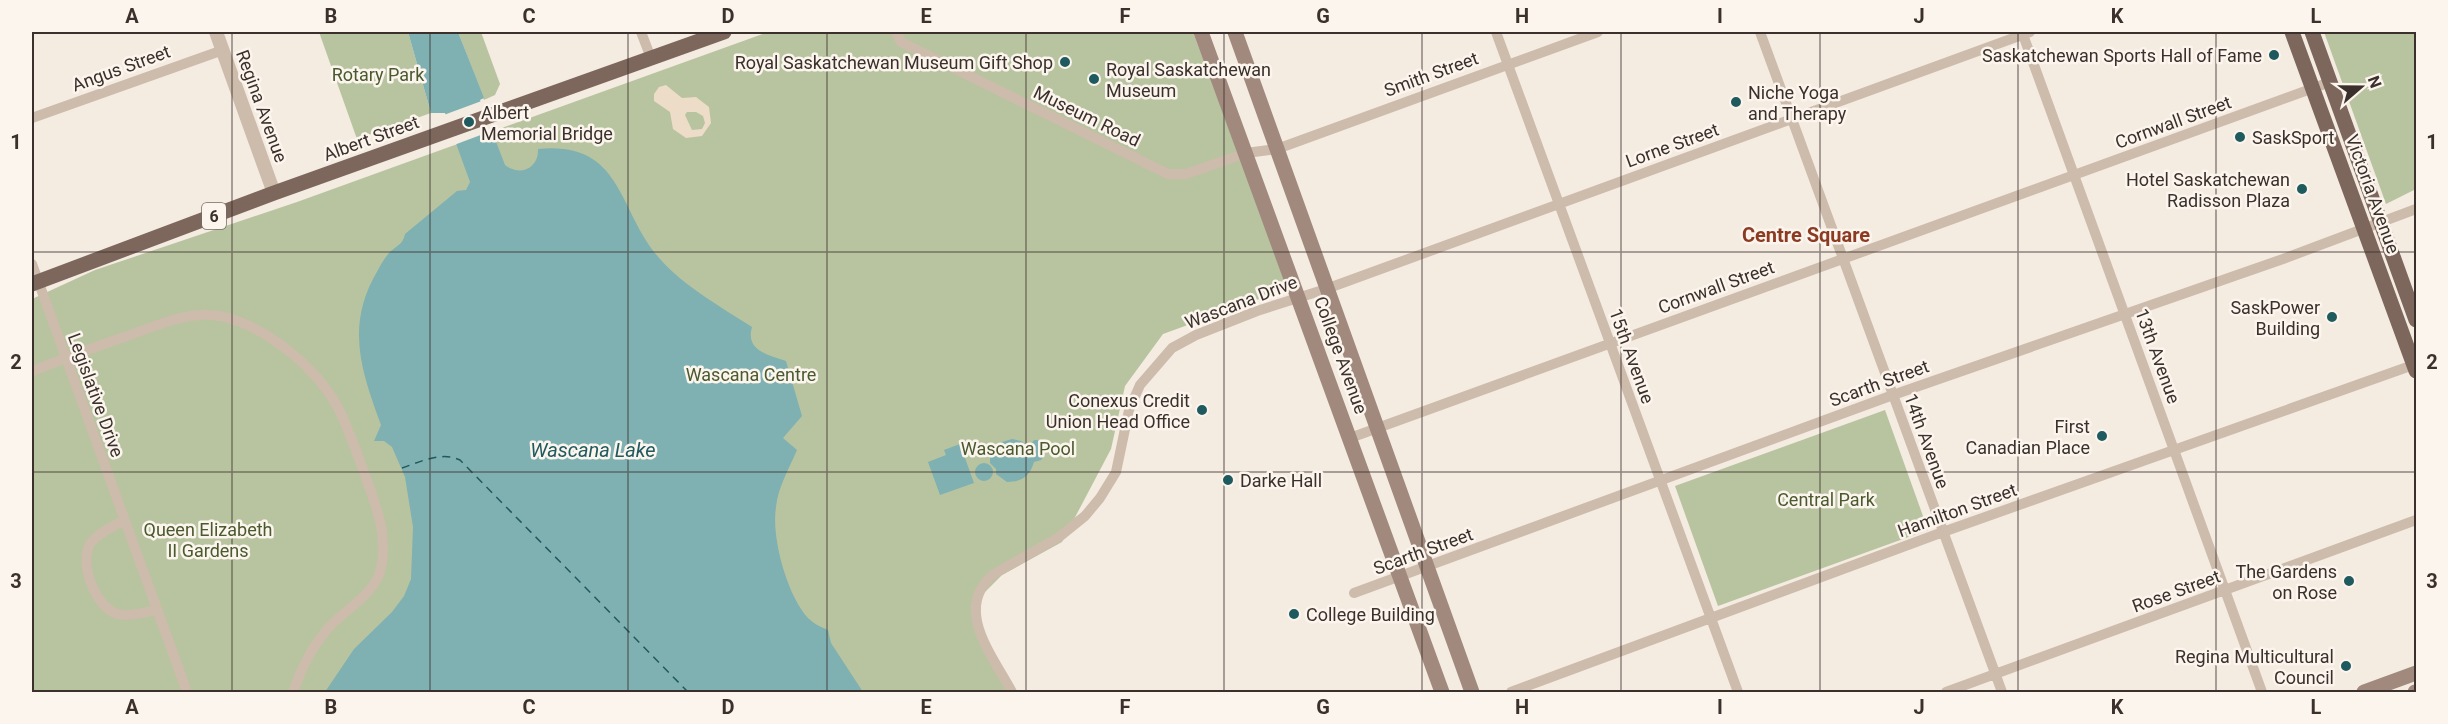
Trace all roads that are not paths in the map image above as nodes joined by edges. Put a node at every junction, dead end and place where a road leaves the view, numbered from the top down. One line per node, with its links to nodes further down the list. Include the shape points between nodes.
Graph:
1 (216, 32): 13 (street, Regina Avenue)
2 (641, 32): 14 (street)
3 (724, 32): 14 (main road, Albert Street / 6)
4 (896, 32): 21 (street, Museum Road, via 901,42 1168,174 1186,174)
5 (1201, 32): 21 (main road, College Avenue)
6 (1235, 32): 20 (main road, College Avenue)
7 (1496, 32): 15 (street, 15th Avenue)
8 (1598, 32): 15 (street, Smith Street)
9 (1760, 32): 19 (street, 14th Avenue)
10 (2025, 32): 19 (street, Lorne Street); 22 (street, 13th Avenue)
11 (2292, 32): 17 (main road, Victoria Avenue)
12 (2312, 32): 16 (main road, Victoria Avenue)
13 (222, 50): 18 (street, Angus Street); 23 (street, Regina Avenue)
14 (646, 60): 23 (main road, Albert Street / 6)
15 (1508, 64): 20 (street, Smith Street); 24 (street, 15th Avenue)
16 (2330, 82): 17 (street, Cornwall Street); 26 (main road, Victoria Avenue)
17 (2313, 88): 22 (street, Cornwall Street); 27 (main road, Victoria Avenue)
18 (32, 118)
19 (1792, 118): 24 (street, Lorne Street); 28 (street, 14th Avenue)
20 (1277, 149): 21 (street, Museum Road); 31 (main road, College Avenue)
21 (1246, 153): 32 (main road, College Avenue)
22 (2074, 175): 28 (street, Cornwall Street); 33 (street, 13th Avenue)
23 (274, 194): 30 (main road, Albert Street / 6)
24 (1558, 204): 31 (street, Lorne Street); 35 (street, 15th Avenue)
25 (2416, 209): 26 (street, Scarth Street)
26 (2381, 223): 27 (street, Scarth Street); 34 (main road, Victoria Avenue)
27 (2365, 229): 33 (street, Scarth Street); 37 (main road, Victoria Avenue)
28 (1843, 259): 35 (street, Cornwall Street); 39 (street, 14th Avenue)
29 (32, 264): 30 (street, Legislative Drive)
30 (35, 283): 36 (street, Legislative Drive)
31 (1326, 289): 32 (street, Wascana Drive); 40 (main road, College Avenue)
32 (1298, 297): 41 (main road, College Avenue); 57 (street, Wascana Drive, via 1196,335 1172,348 1140,385 1129,410 1116,472 1100,498 1059,537 994,574 984,585 974,610 977,626)
33 (2125, 315): 39 (street, Scarth Street); 42 (street, 13th Avenue)
34 (2416, 320)
35 (1610, 343): 40 (street, Cornwall Street); 43 (street, 15th Avenue)
36 (66, 358): 38 (street); 44 (street, Legislative Drive); 56 (street, via 180,319 201,315 231,319 255,328 292,355 335,402 374,502 383,529 384,548 380,572 365,595 326,631 310,655)
37 (2416, 367): 42 (street, Hamilton Street)
38 (32, 370)
39 (1893, 395): 43 (street, Scarth Street); 46 (street, 14th Avenue)
40 (1377, 428): 41 (street, Cornwall Street); 47 (main road, College Avenue)
41 (1350, 438): 48 (main road, College Avenue)
42 (2175, 451): 46 (street, Hamilton Street); 49 (street, 13th Avenue)
43 (1660, 481): 47 (street, Scarth Street); 52 (street, 15th Avenue)
44 (124, 520): 51 (street, Legislative Drive); 51 (street, via 96,537 89,546 91,580 98,597 117,614)
45 (2416, 520): 49 (street, Rose Street)
46 (1943, 532): 52 (street, Hamilton Street); 54 (street, 14th Avenue)
47 (1428, 567): 48 (street, Scarth Street); 59 (main road, College Avenue)
48 (1399, 577): 50 (street, Scarth Street); 58 (main road, College Avenue)
49 (2225, 590): 54 (street, Rose Street); 64 (street, 13th Avenue)
50 (1354, 593)
51 (157, 610): 55 (street, Legislative Drive)
52 (1711, 618): 60 (street, Hamilton Street); 61 (street, 15th Avenue)
53 (2416, 673): 65 (main road)
54 (1995, 675): 62 (street, Rose Street); 63 (street, 14th Avenue)
55 (187, 693)
56 (294, 693)
57 (1012, 693)
58 (1442, 693)
59 (1472, 693)
60 (1511, 693)
61 (1738, 693)
62 (1946, 693)
63 (2002, 693)
64 (2262, 693)
65 (2364, 693)

